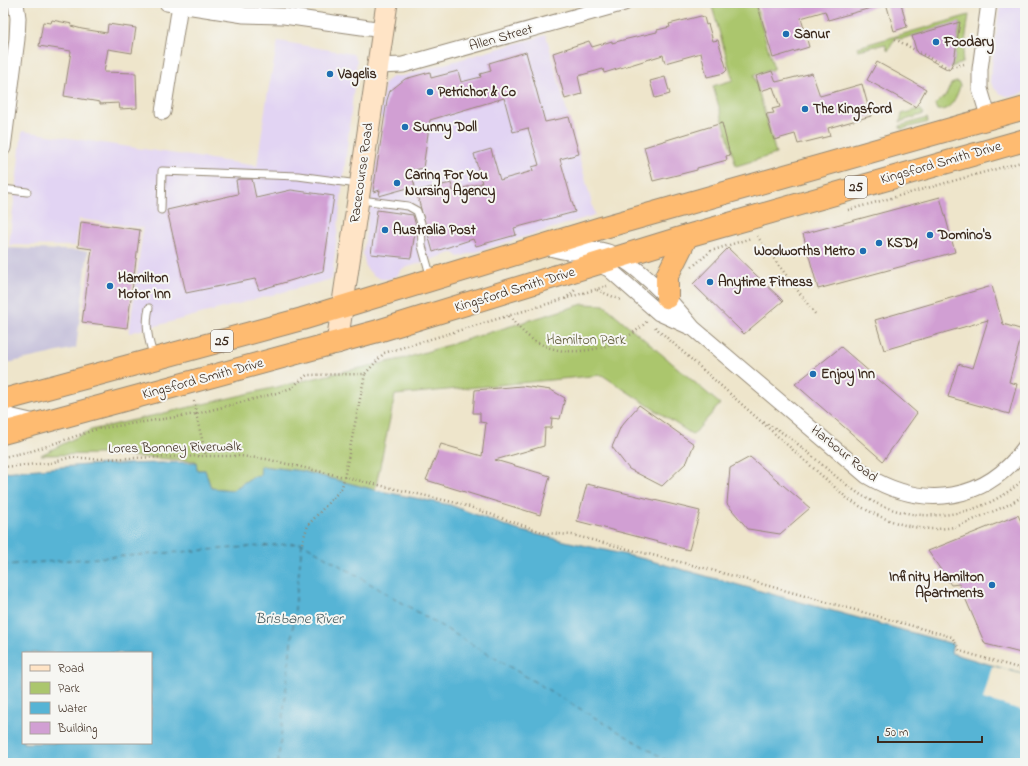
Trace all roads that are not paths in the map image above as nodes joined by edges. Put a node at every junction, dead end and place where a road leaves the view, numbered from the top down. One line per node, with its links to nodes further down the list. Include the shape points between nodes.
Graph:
1 (16, 3): 12 (street, via 17,39)
2 (387, 3): 6 (street, Racecourse Road)
3 (624, 3): 7 (street, Allen Street, via 403,65)
4 (989, 3): 10 (street, via 980,69 980,89)
5 (173, 4): 6 (street, via 244,15 284,16); 9 (street)
6 (383, 30): 7 (street, Racecourse Road)
7 (378, 66): 15 (street, Racecourse Road)
8 (1025, 108): 10 (highway, 25)
9 (163, 112)
10 (989, 119): 18 (highway, 25)
11 (1025, 140): 17 (highway, Kingsford Smith Drive / 25)
12 (3, 148)
13 (3, 189): 14 (lane)
14 (27, 192)
15 (359, 192): 16 (lane, via 298,176 162,171); 21 (lane, via 416,210 420,218 422,246); 23 (street, Racecourse Road)
16 (161, 210)
17 (687, 236): 19 (highway, Kingsford Smith Drive / 25); 22 (highway, via 667,276)
18 (542, 246): 19 (street, Harbour Road, via 572,252 600,250); 21 (highway, 25)
19 (619, 257): 20 (highway, Kingsford Smith Drive / 25); 22 (street, Harbour Road)
20 (597, 264): 25 (street, Harbour Road, via 610,269 659,313); 26 (highway, Kingsford Smith Drive / 25)
21 (431, 280): 23 (highway, 25)
22 (667, 297): 25 (street, Harbour Road)
23 (343, 307): 26 (street, Racecourse Road); 27 (highway, 25)
24 (148, 308): 27 (lane, via 148,334)
25 (693, 328): 32 (street, Harbour Road, via 868,476 887,487 916,495 953,495 976,489 994,480)
26 (338, 343): 30 (highway, Kingsford Smith Drive / 25)
27 (155, 359): 28 (highway, 25)
28 (3, 400)
29 (3, 418): 30 (street, via 10,416)
30 (40, 423): 31 (highway, Kingsford Smith Drive / 25)
31 (3, 434)
32 (1022, 456)

